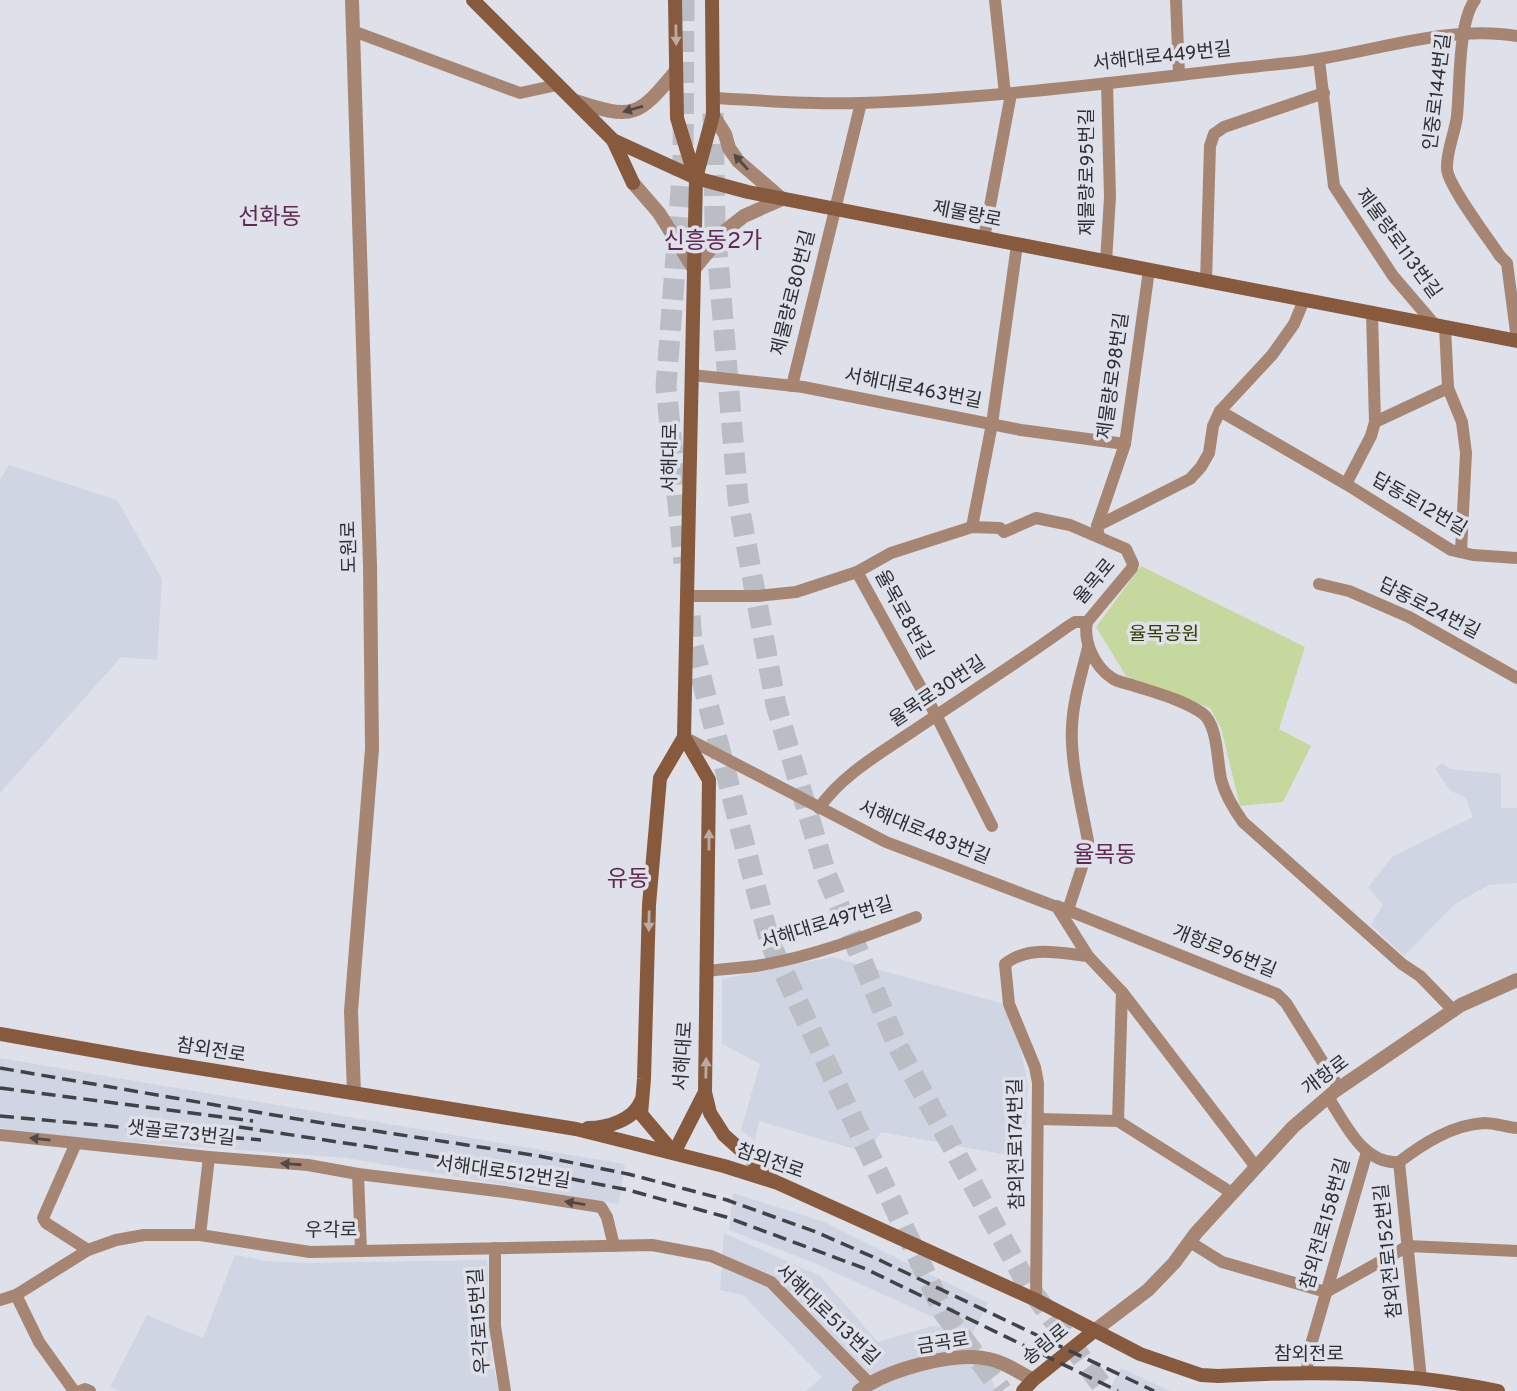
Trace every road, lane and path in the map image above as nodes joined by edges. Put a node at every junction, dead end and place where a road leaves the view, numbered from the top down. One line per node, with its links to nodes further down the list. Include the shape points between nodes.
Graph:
1 (352, 0): 8 (street, 도원로)
2 (473, 0): 15 (main road, 제물량로)
3 (675, 0): 12 (main road, 서해대로, one-way to 12)
4 (712, 0): 18 (main road, 서해대로)
5 (995, 0): 17 (street)
6 (1176, 0): 13 (street)
7 (1475, 0): 9 (street, 인중로144번길)
8 (353, 31): 15 (street, via 520,93); 69 (street, 도원로, via 372,750 351,1011)
9 (1465, 33): 10 (street, 서해대로449번길); 11 (street, 서해대로449번길); 36 (street, 인중로144번길, via 1447,170 1507,263)
10 (1517, 36)
11 (1319, 60): 13 (street, 서해대로449번길); 16 (street, 제물량로113번길)
12 (677, 71): 19 (street, one-way to 19, via 639,110 624,113); 23 (main road, 서해대로, via 677,118)
13 (1179, 74): 14 (street, 서해대로449번길)
14 (1107, 83): 17 (street, 서해대로449번길); 29 (street, 제물량로95번길, via 1110,197)
15 (557, 85): 19 (main road, 제물량로)
16 (1324, 93): 32 (street, via 1214,134); 35 (street, 제물량로113번길, via 1334,186 1393,276)
17 (1008, 94): 20 (street, 서해대로449번길); 27 (street)
18 (712, 98): 20 (street, 서해대로449번길); 21 (main road, 서해대로)
19 (575, 101): 22 (main road, 제물량로)
20 (860, 103): 26 (street)
21 (713, 115): 23 (main road, 서해대로); 25 (street, one-way to 21, via 738,161)
22 (612, 140): 23 (main road, 제물량로); 24 (main road)
23 (696, 178): 25 (main road, 제물량로); 30 (main road, 서해대로)
24 (633, 183): 30 (street, via 659,213)
25 (782, 199): 26 (main road, 제물량로); 30 (street, via 744,216 726,230)
26 (835, 209): 27 (main road, 제물량로); 38 (street, 제물량로80번길)
27 (984, 238): 28 (main road, 제물량로)
28 (1017, 245): 29 (main road, 제물량로); 42 (street)
29 (1106, 262): 31 (main road, 제물량로)
30 (694, 269): 37 (main road, 서해대로)
31 (1149, 270): 32 (main road, 제물량로); 43 (street, 제물량로98번길)
32 (1206, 281): 33 (main road, 제물량로)
33 (1304, 300): 34 (main road, 제물량로); 40 (street, via 1272,355)
34 (1372, 313): 35 (main road, 제물량로); 41 (street, 답동로12번길)
35 (1440, 326): 36 (main road, 제물량로); 39 (street)
36 (1517, 341)
37 (692, 375): 38 (street, 서해대로463번길); 51 (main road, 서해대로)
38 (792, 386): 42 (street, 서해대로463번길)
39 (1448, 388): 41 (street); 47 (street, via 1462,422 1466,453)
40 (1220, 411): 44 (street, 답동로12번길); 46 (street, via 1209,453 1190,479)
41 (1375, 422): 44 (street, 답동로12번길)
42 (992, 424): 43 (street, 서해대로463번길); 45 (street)
43 (1125, 444): 46 (street, 제물량로98번길)
44 (1346, 484): 47 (street, 답동로12번길)
45 (972, 527): 46 (street, 율목로, via 1004,532 1036,518); 49 (street, 율목로, via 891,554)
46 (1098, 532): 52 (street, 율목로, via 1126,549 1133,564)
47 (1461, 552): 48 (street, 답동로12번길)
48 (1517, 558)
49 (857, 572): 51 (street, 율목로, via 780,595); 55 (street, 율목로8번길)
50 (1319, 584): 54 (street, 답동로24번길, via 1349,591 1409,617)
51 (688, 596): 56 (main road, 서해대로)
52 (1087, 622): 53 (street, 율목로); 55 (street, 율목로30번길, via 1067,626)
53 (1088, 647): 60 (street, 율목로, via 1076,694 1072,747 1088,841); 66 (street, via 1112,679 1205,715 1211,724 1221,780 1242,822)
54 (1517, 678)
55 (936, 715): 57 (street, 율목로30번길, via 845,778); 58 (street, 율목로8번길)
56 (684, 737): 57 (street, 서해대로483번길); 63 (main road, 서해대로, one-way to 56, via 709,780); 68 (main road, 서해대로, one-way to 68, via 660,778 649,905)
57 (819, 807): 59 (street, 서해대로483번길, via 886,842)
58 (992, 826)
59 (1052, 904): 60 (street, 개항로96번길); 62 (street)
60 (1068, 910): 71 (street, 개항로96번길, via 1277,995 1286,1003)
61 (916, 917): 63 (street, 서해대로497번길, via 795,958)
62 (1088, 956): 65 (street); 72 (street, 참외전로174번길, via 1033,952 1005,964 1009,1004 1035,1067)
63 (707, 971): 70 (main road, 서해대로, one-way to 63)
64 (1517, 980): 66 (street, 개항로)
65 (1122, 992): 73 (street); 82 (street)
66 (1454, 1010): 71 (street, 개항로)
67 (0, 1034): 69 (main road, 참외전로)
68 (644, 1079): 75 (main road, via 640,1105 629,1116 600,1128); 79 (main road, 서해대로, via 641,1114)
69 (354, 1093): 75 (main road, 참외전로)
70 (705, 1093): 79 (main road, 서해대로); 84 (main road, via 710,1113 724,1135)
71 (1333, 1093): 78 (street, 참외전로158번길); 82 (street, 개항로)
72 (1039, 1119): 73 (street); 98 (street, 참외전로174번길)
73 (1118, 1121): 85 (street)
74 (1517, 1128): 81 (street, 참외전로152번길, via 1486,1123 1463,1126)
75 (576, 1129): 79 (main road, 참외전로)
76 (0, 1135): 77 (street, 샛골로73번길, one-way to 76)
77 (75, 1143): 80 (street, 샛골로73번길); 92 (street, via 43,1218)
78 (1367, 1152): 81 (street, via 1381,1161); 95 (street, 참외전로158번길)
79 (674, 1153): 84 (main road, 참외전로)
80 (209, 1157): 83 (street, 샛골로73번길, one-way to 80); 86 (street)
81 (1399, 1162): 88 (street, 참외전로152번길)
82 (1256, 1167): 85 (street, 개항로)
83 (358, 1174): 89 (street, 서해대로512번길, one-way to 83, via 601,1208); 93 (street)
84 (778, 1183): 98 (main road, 참외전로)
85 (1233, 1193): 87 (street, 개항로)
86 (200, 1235): 92 (street, 우각로, via 144,1235); 93 (street, 우각로, via 310,1252)
87 (1190, 1241): 95 (street, via 1222,1262); 99 (street, 개항로, via 1149,1290)
88 (1408, 1246): 94 (street); 95 (street); 101 (street, 참외전로152번길)
89 (614, 1247): 90 (street, 우각로); 91 (street, 우각로)
90 (495, 1248): 93 (street, 우각로); 107 (street, 우각로15번길, via 495,1326)
91 (678, 1249): 103 (street, 서해대로513번길, via 711,1256 771,1282)
92 (88, 1251): 96 (street, 우각로)
93 (361, 1251)
94 (1517, 1251)
95 (1326, 1293): 100 (street, 참외전로158번길)
96 (16, 1295): 97 (street, 우각로); 104 (street, via 39,1342)
97 (0, 1300)
98 (1036, 1300): 99 (main road, 참외전로)
99 (1094, 1331): 100 (main road, 참외전로, via 1140,1354 1201,1375); 102 (main road, 송림로)
100 (1307, 1372): 101 (main road, 참외전로)
101 (1421, 1379): 108 (main road, 참외전로)
102 (1028, 1385): 103 (street, 금곡로, via 991,1359 967,1357 917,1366)
103 (864, 1387)
104 (74, 1391)
105 (80, 1391): 106 (street)
106 (90, 1391)
107 (505, 1391)
108 (1499, 1391)

